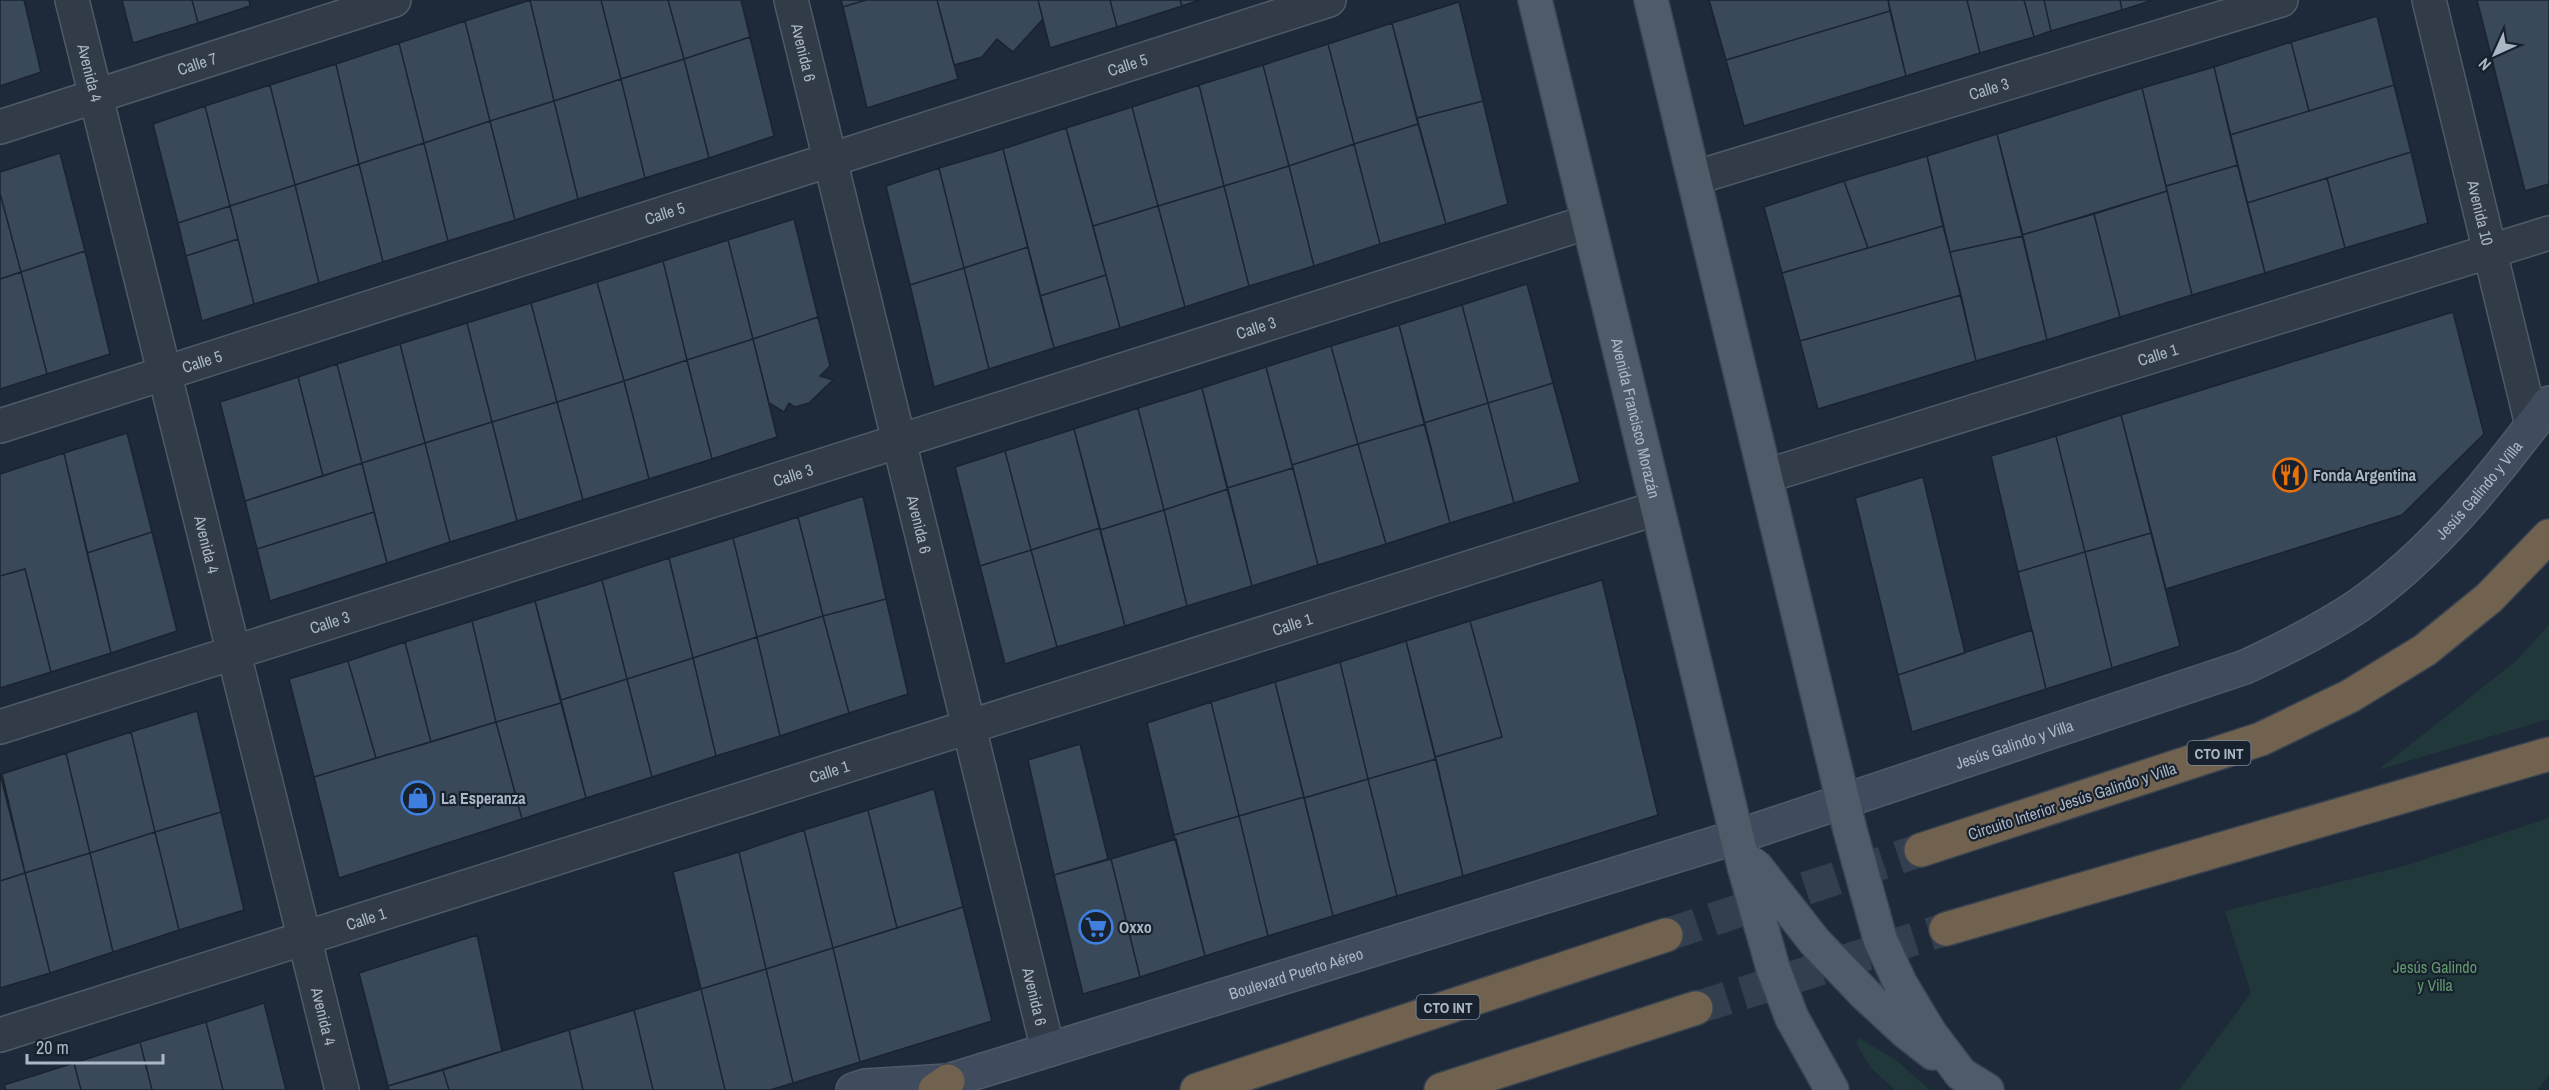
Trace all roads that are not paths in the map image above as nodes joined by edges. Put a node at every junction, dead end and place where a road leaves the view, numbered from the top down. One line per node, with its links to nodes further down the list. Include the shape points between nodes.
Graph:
1 (72, 0): 9 (street, Avenida 4)
2 (394, 0): 9 (street, Calle 7)
3 (790, 0): 11 (street, Avenida 6)
4 (1329, 0): 11 (street, Calle 5)
5 (1535, 0): 13 (main road, Avenida Francisco Morazán)
6 (1651, 0): 12 (main road)
7 (2281, 0): 12 (street, Calle 3)
8 (2429, 0): 15 (street, Avenida 10)
9 (96, 96): 10 (street, Calle 7); 16 (street, Avenida 4)
10 (0, 127)
11 (830, 160): 16 (street, Calle 5); 19 (street, Avenida 6)
12 (1695, 178): 20 (main road)
13 (1588, 222): 19 (street, Calle 3); 21 (main road, Avenida Francisco Morazán)
14 (2549, 233): 15 (street, Calle 1)
15 (2491, 253): 17 (street, Avenida 10); 20 (street, Calle 1)
16 (164, 374): 18 (street, Calle 5); 23 (street, Avenida 4)
17 (2541, 414): 27 (main road, Jesús Galindo y Villa, via 2454,522 2404,570 2358,606 2297,643 2245,667)
18 (0, 426)
19 (899, 441): 23 (street, Calle 3); 25 (street, Avenida 6)
20 (1766, 476): 27 (main road)
21 (1657, 508): 25 (street, Calle 1); 29 (main road, Avenida Francisco Morazán)
22 (2549, 536): 28 (highway, Circuito Interior Jesús Galindo y Villa / CTO INT, via 2489,598 2425,650 2350,696 2261,739)
23 (233, 653): 24 (street, Calle 3); 32 (street, Avenida 4)
24 (0, 727)
25 (969, 727): 32 (street, Calle 1); 35 (street, Avenida 6)
26 (2549, 754): 30 (highway)
27 (1846, 816): 29 (main road, Jesús Galindo y Villa); 36 (main road, bridge, via 1880,939 1900,983 1930,1033)
28 (1921, 850)
29 (1745, 856): 35 (main road, Boulevard Puerto Aéreo); 36 (main road, bridge, via 1815,942 1865,994 1905,1031); 42 (main road, Avenida Francisco Morazán, bridge, via 1773,968 1792,1017)
30 (1946, 930)
31 (1666, 935): 40 (highway, CTO INT)
32 (304, 938): 34 (street, Calle 1); 38 (street, Avenida 4)
33 (1696, 1008): 41 (highway)
34 (0, 1035)
35 (1048, 1050): 37 (main road, Boulevard Puerto Aéreo)
36 (1974, 1082)
37 (942, 1085): 39 (main road, Boulevard Puerto Aéreo, via 865,1086)
38 (342, 1090)
39 (853, 1090)
40 (1197, 1090)
41 (1441, 1090)
42 (1832, 1090)

